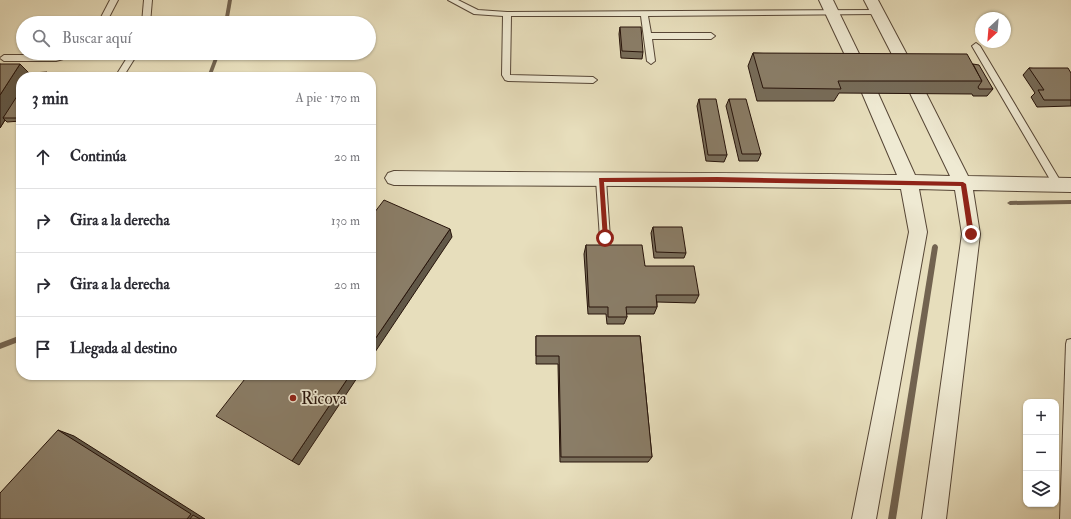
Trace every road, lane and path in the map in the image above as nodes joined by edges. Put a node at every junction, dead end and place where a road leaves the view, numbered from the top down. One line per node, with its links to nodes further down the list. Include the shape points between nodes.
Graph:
1 (114, 0): 8 (lane)
2 (148, 0): 9 (lane)
3 (452, 0): 6 (lane, via 477,12)
4 (829, 6): 5 (lane); 7 (lane); 17 (street)
5 (874, 6): 18 (street)
6 (507, 14): 7 (lane); 20 (lane, via 508,78)
7 (644, 14): 10 (lane)
8 (106, 16)
9 (147, 16)
10 (648, 36): 11 (lane); 16 (lane)
11 (711, 36)
12 (977, 48): 27 (lane)
13 (4, 58): 14 (lane)
14 (16, 58)
15 (130, 60): 19 (lane)
16 (651, 61)
17 (857, 66)
18 (905, 66)
19 (122, 72)
20 (593, 80)
21 (870, 93): 25 (street)
22 (918, 93): 26 (street)
23 (394, 178): 24 (street)
24 (601, 180): 25 (street); 28 (lane)
25 (909, 182): 26 (street); 30 (street, via 918,232)
26 (963, 184): 27 (street); 31 (street, via 971,234)
27 (1064, 185)
28 (605, 238)
29 (1071, 344): 32 (lane)
30 (864, 519)
31 (934, 519)
32 (1066, 519)

